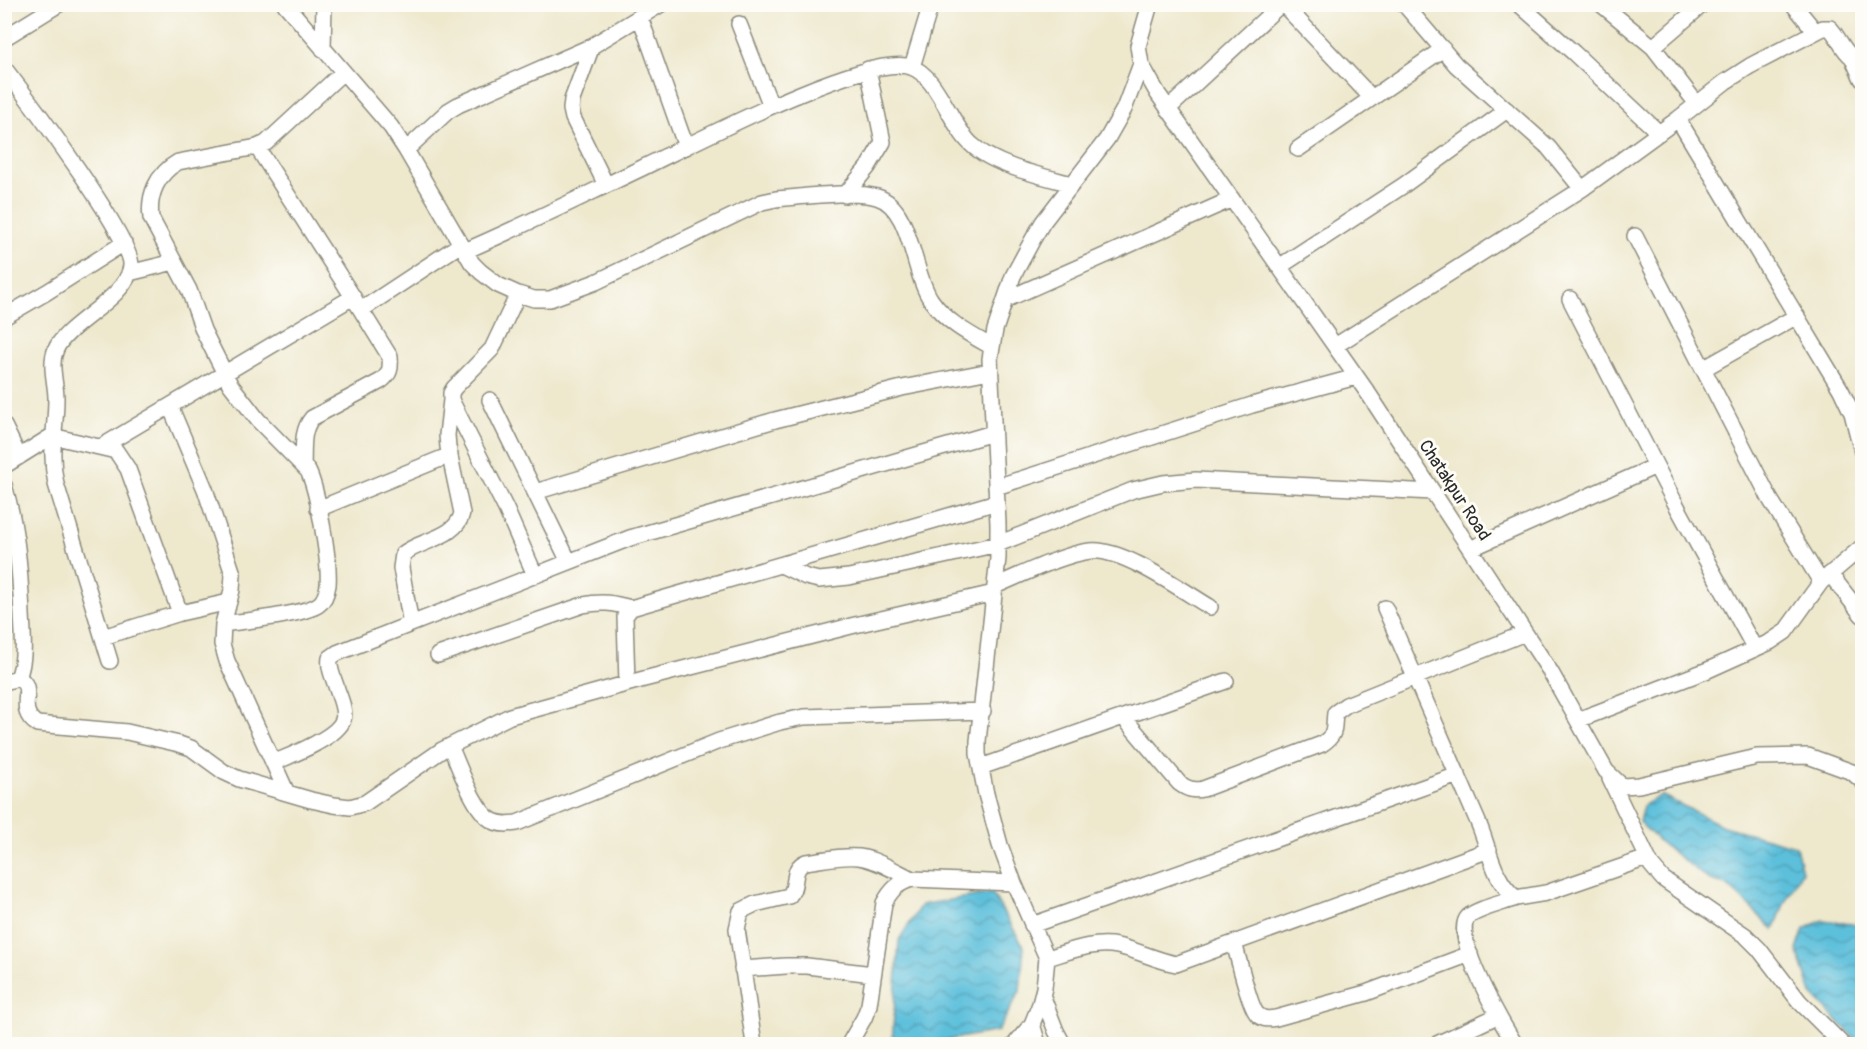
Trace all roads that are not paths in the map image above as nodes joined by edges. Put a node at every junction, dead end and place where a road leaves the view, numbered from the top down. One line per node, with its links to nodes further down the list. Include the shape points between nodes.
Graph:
1 (58, 4): 16 (street)
2 (285, 4): 19 (street)
3 (324, 4): 19 (street)
4 (661, 4): 13 (street)
5 (931, 4): 23 (street)
6 (1150, 4): 22 (street, via 1138,46)
7 (1282, 4): 28 (street); 31 (street)
8 (1404, 4): 20 (street)
9 (1519, 4): 34 (street)
10 (1602, 4): 18 (street)
11 (1703, 4): 18 (street)
12 (1792, 4): 15 (street)
13 (640, 17): 17 (street); 36 (street)
14 (739, 24): 30 (street)
15 (1815, 31): 21 (street, via 1830,28 1846,53); 29 (street, via 1742,72)
16 (4, 38)
17 (592, 46): 38 (street, via 458,105); 40 (street, via 571,109)
18 (1653, 47): 29 (street)
19 (323, 49): 26 (street)
20 (1443, 49): 28 (street); 32 (street)
21 (1857, 56): 27 (street)
22 (1141, 64): 31 (street, Chatakpur Road); 39 (street, via 1124,109 1107,139)
23 (912, 67): 25 (street); 39 (street, via 933,85 972,145 1030,173)
24 (4, 68): 45 (street, via 40,115)
25 (868, 69): 30 (street); 42 (street, via 883,142)
26 (342, 72): 35 (street, via 277,134); 38 (street)
27 (1863, 79)
28 (1372, 98): 37 (street)
29 (1697, 105): 33 (street)
30 (771, 106): 36 (street)
31 (1168, 109): 43 (street, Chatakpur Road)
32 (1507, 110): 41 (street, via 1548,147); 48 (street, via 1404,185)
33 (1678, 119): 34 (street); 54 (street)
34 (1659, 133): 41 (street)
35 (257, 147): 47 (street, via 178,162 162,174 149,206 151,218); 53 (street)
36 (686, 147): 40 (street)
37 (1298, 149)
38 (406, 150): 46 (street)
39 (1072, 184): 52 (street, via 1033,239)
40 (606, 186): 46 (street)
41 (1582, 189): 56 (street)
42 (845, 195): 50 (street, via 762,202 572,292 550,299); 57 (street, via 878,197 888,203 907,232 922,285 940,313)
43 (1232, 199): 48 (street, Chatakpur Road); 52 (street)
44 (1635, 236): 58 (street)
45 (124, 243): 49 (street, via 130,256); 55 (street)
46 (463, 247): 50 (street, via 481,272); 53 (street)
47 (174, 262): 49 (street); 60 (street)
48 (1280, 267): 56 (street, Chatakpur Road)
49 (129, 273): 67 (street, via 122,285 63,338 56,349)
50 (518, 294): 62 (street, via 492,349 454,388)
51 (1570, 299): 74 (street)
52 (1005, 300): 57 (street)
53 (357, 304): 60 (street); 72 (street, via 390,357 391,368 381,381 312,418 304,435)
54 (1797, 316): 58 (street); 69 (street, via 1841,390)
55 (4, 317)
56 (1335, 346): 61 (street, Chatakpur Road)
57 (992, 348): 59 (street)
58 (1703, 369): 86 (street, via 1770,499)
59 (990, 371): 66 (street); 76 (street, via 775,420)
60 (225, 374): 64 (street); 72 (street, via 251,411)
61 (1356, 377): 77 (street, Chatakpur Road); 78 (street, via 1252,405)
62 (451, 400): 70 (street, via 447,435); 85 (street)
63 (490, 400): 76 (street)
64 (170, 406): 68 (street); 88 (street, via 230,559 233,574)
65 (4, 426): 71 (street)
66 (993, 433): 78 (street); 83 (street, via 630,538)
67 (52, 436): 68 (street); 71 (street); 97 (street, via 56,484)
68 (101, 447): 93 (street, via 116,452 128,469)
69 (1863, 452)
70 (450, 454): 79 (street); 95 (street, via 462,513 451,530 403,554 401,568)
71 (19, 457): 73 (street)
72 (303, 465): 79 (street, via 313,481)
73 (4, 466)
74 (1656, 466): 82 (street); 98 (street)
75 (4, 485): 102 (street, via 20,564 24,649 23,667)
76 (535, 492): 83 (street)
77 (1433, 492): 80 (street, via 1196,480 1163,483 1133,490); 82 (street, Chatakpur Road)
78 (997, 494): 80 (street); 84 (street)
79 (318, 509): 94 (street, via 328,582 322,602 308,609)
80 (998, 544): 84 (street, via 819,580); 87 (street)
81 (1863, 547): 86 (street)
82 (1470, 549): 96 (street, Chatakpur Road)
83 (569, 562): 85 (street)
84 (781, 565): 90 (street)
85 (535, 575): 95 (street)
86 (1826, 578): 92 (street); 98 (street, via 1785,632)
87 (995, 590): 89 (street, via 1093,550 1108,552 1152,572); 104 (street); 105 (street)
88 (229, 602): 93 (street); 94 (street)
89 (1210, 607)
90 (631, 608): 99 (street, via 611,602 592,603); 104 (street, via 625,616)
91 (1384, 608): 101 (street)
92 (1861, 611)
93 (180, 613): 97 (street)
94 (223, 624): 109 (street, via 222,644 227,661)
95 (411, 624): 109 (street, via 330,658 344,719 316,744)
96 (1525, 633): 101 (street); 107 (street, Chatakpur Road)
97 (103, 637): 100 (street)
98 (1755, 649): 107 (street)
99 (438, 655)
100 (110, 661)
101 (1415, 677): 106 (street, via 1340,708 1335,713 1332,738 1322,744 1203,789 1187,789 1179,783); 112 (street)
102 (11, 680): 114 (street, via 26,683 26,711 38,724 127,732 179,744 239,779)
103 (1226, 681): 106 (street)
104 (627, 683): 108 (street, via 510,716)
105 (983, 711): 108 (street, via 804,717 780,722 719,741 506,825 492,821 483,812); 110 (street, via 978,741)
106 (1124, 718): 110 (street)
107 (1578, 720): 111 (street, Chatakpur Road)
108 (450, 746): 114 (street, via 365,803 350,807)
109 (273, 764): 114 (street)
110 (981, 767): 118 (street, via 1000,845)
111 (1606, 771): 113 (street, via 1622,786 1639,785 1758,758 1808,756 1852,771); 116 (street, Chatakpur Road)
112 (1458, 775): 115 (street); 120 (street)
113 (1863, 781)
114 (287, 793)
115 (1489, 850): 119 (street, via 1501,883); 121 (street)
116 (1647, 858): 119 (street, via 1546,893); 136 (street, Chatakpur Road, via 1663,879 1746,936 1799,1001)
117 (912, 879): 118 (street); 124 (street, via 860,857 799,864 789,896 741,911 737,929); 125 (street, via 897,885 884,903)
118 (1014, 883): 120 (street)
119 (1516, 898): 122 (street, via 1467,918 1464,925)
120 (1032, 925): 123 (street)
121 (1234, 943): 122 (street, via 1252,1004 1256,1014 1264,1019 1366,993); 123 (street, via 1176,964 1102,944)
122 (1470, 954): 127 (street)
123 (1047, 958): 126 (street)
124 (742, 969): 125 (street, via 807,966); 129 (street)
125 (873, 974): 130 (street, via 869,1005)
126 (1042, 995): 128 (street); 133 (street)
127 (1497, 1016): 134 (street); 135 (street)
128 (1032, 1024): 131 (street); 132 (street)
129 (754, 1044)
130 (849, 1044)
131 (1015, 1044)
132 (1038, 1044)
133 (1064, 1044)
134 (1437, 1044)
135 (1515, 1044)
136 (1842, 1044)

